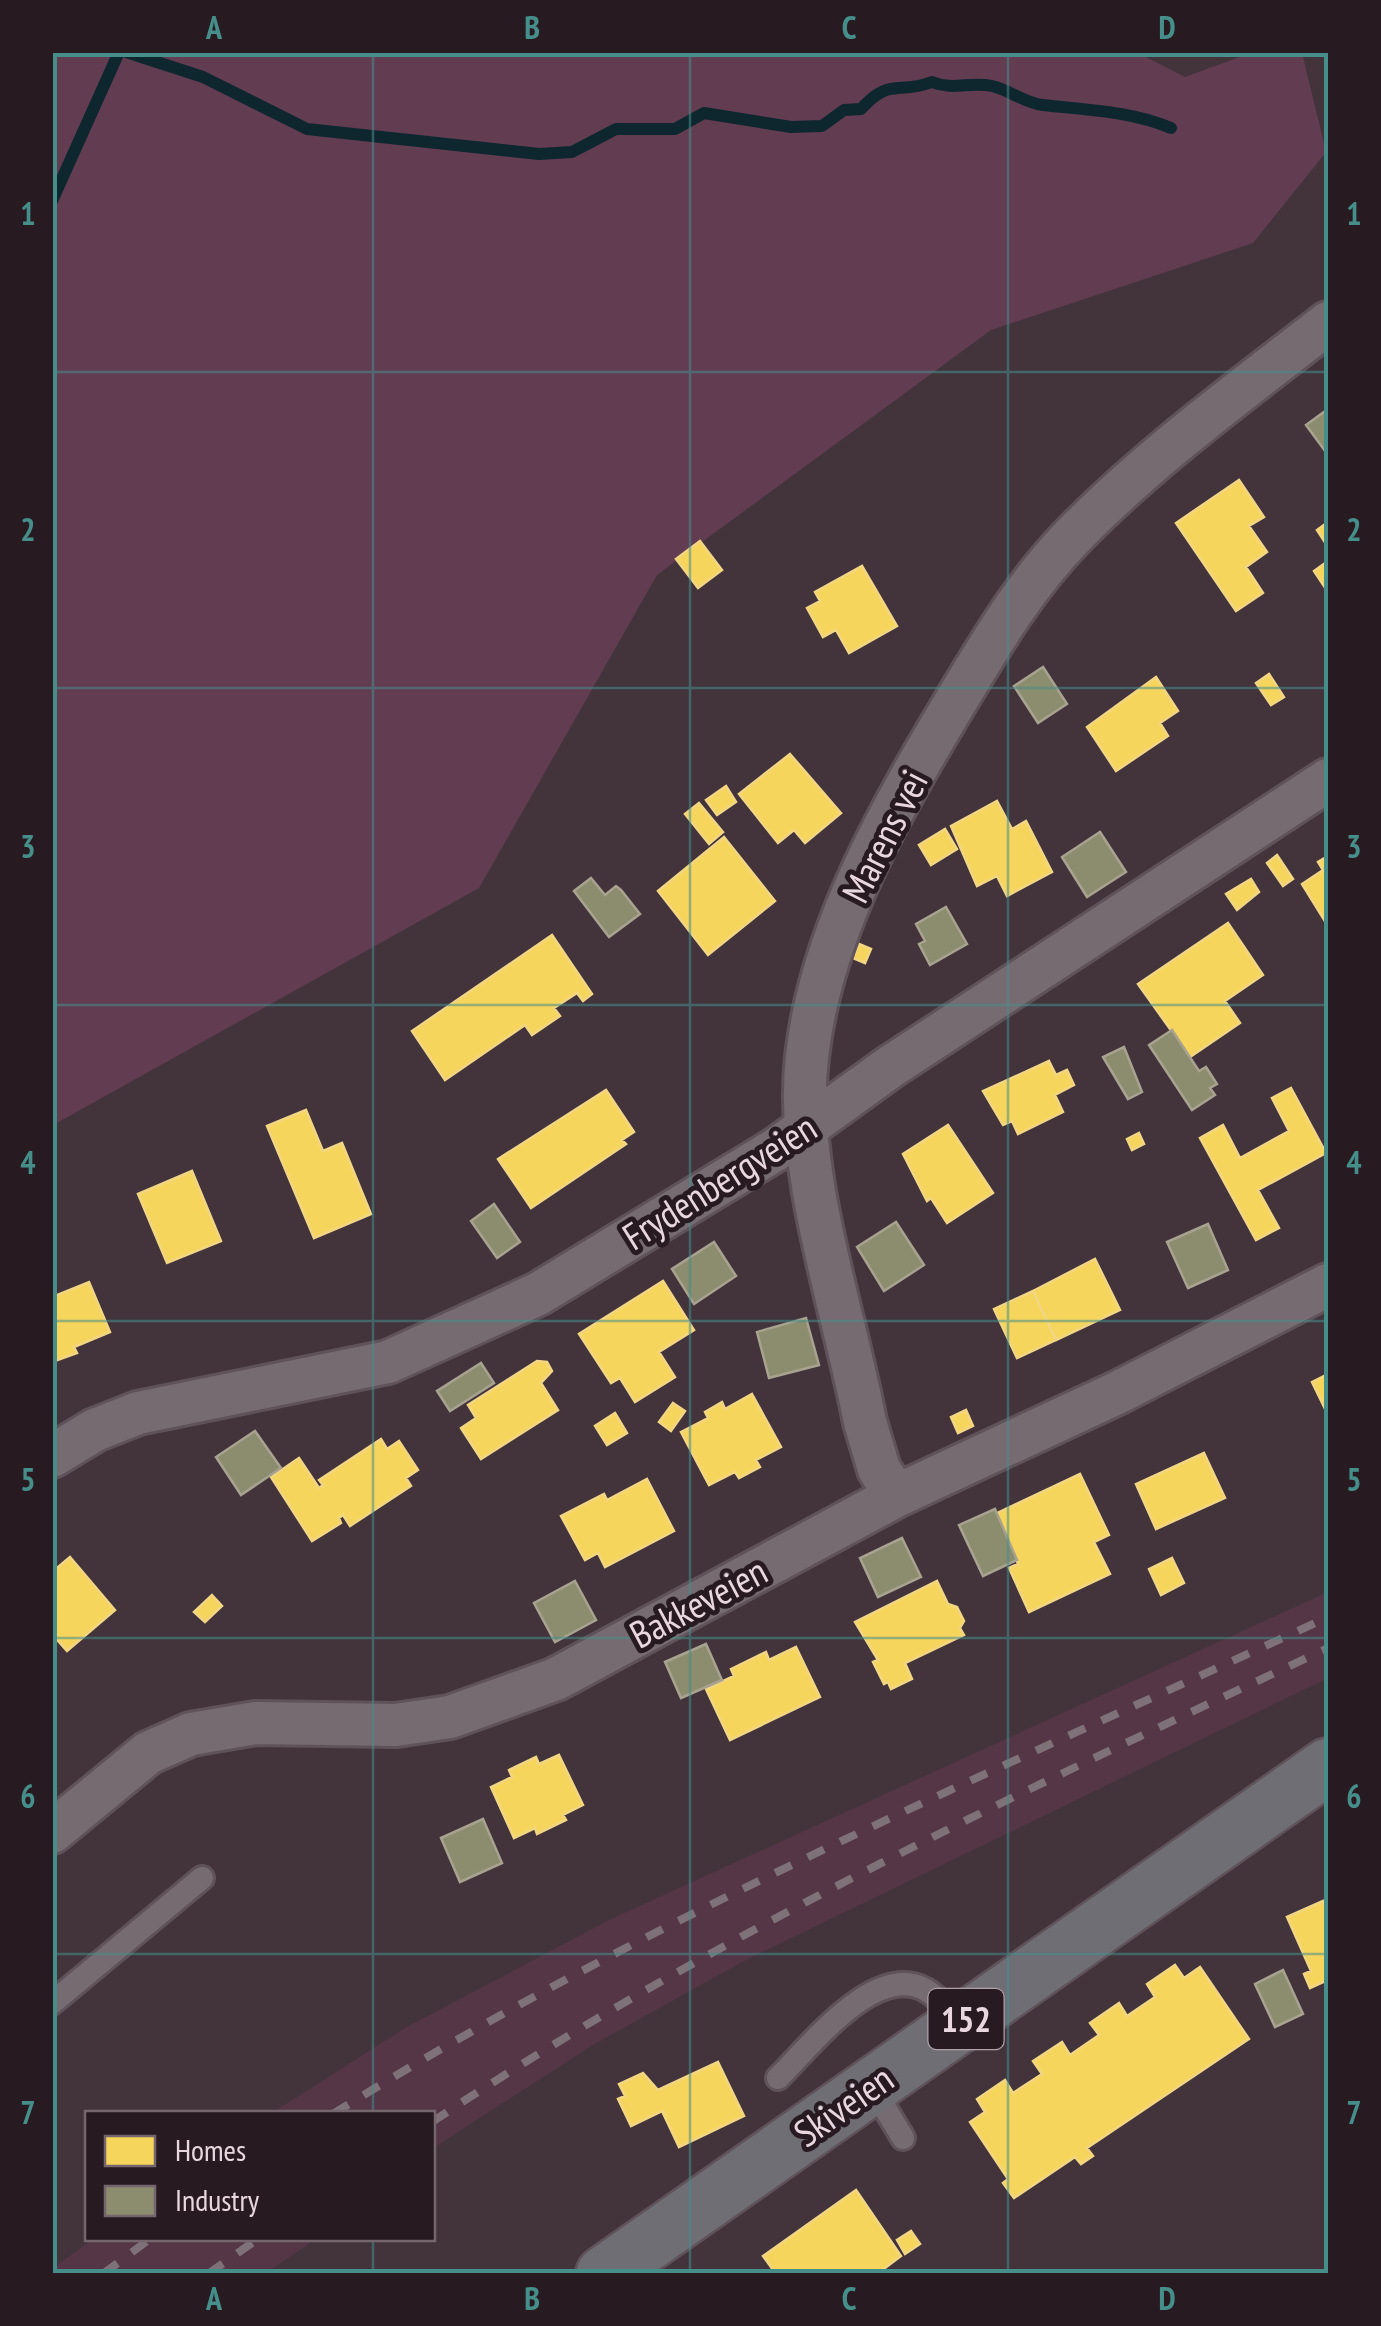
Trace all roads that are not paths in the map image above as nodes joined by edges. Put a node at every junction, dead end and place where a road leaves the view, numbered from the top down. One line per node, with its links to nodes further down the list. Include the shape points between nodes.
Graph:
1 (1328, 323): 3 (street, Marens vei, via 1098,512 1037,576 1000,628 900,800 839,927 807,1057)
2 (1328, 780): 3 (street, Frydenbergveien)
3 (806, 1127): 5 (street, Frydenbergveien, via 538,1294 451,1336 340,1376 138,1412); 6 (street, Marens vei, via 865,1422 879,1469)
4 (1328, 1285): 6 (street, Bakkeveien)
5 (52, 1456)
6 (896, 1496): 8 (street, Bakkeveien, via 556,1679 499,1703 396,1725 271,1722 192,1734 125,1770)
7 (1328, 1766): 11 (main road, Skiveien / 152)
8 (52, 1832)
9 (202, 1878): 10 (lane)
10 (52, 2003)
11 (958, 2025): 12 (lane, via 924,1988 879,1988); 13 (main road, Skiveien / 152)
12 (778, 2078)
13 (871, 2086): 14 (lane); 15 (main road, Skiveien / 152)
14 (903, 2138)
15 (604, 2274)

